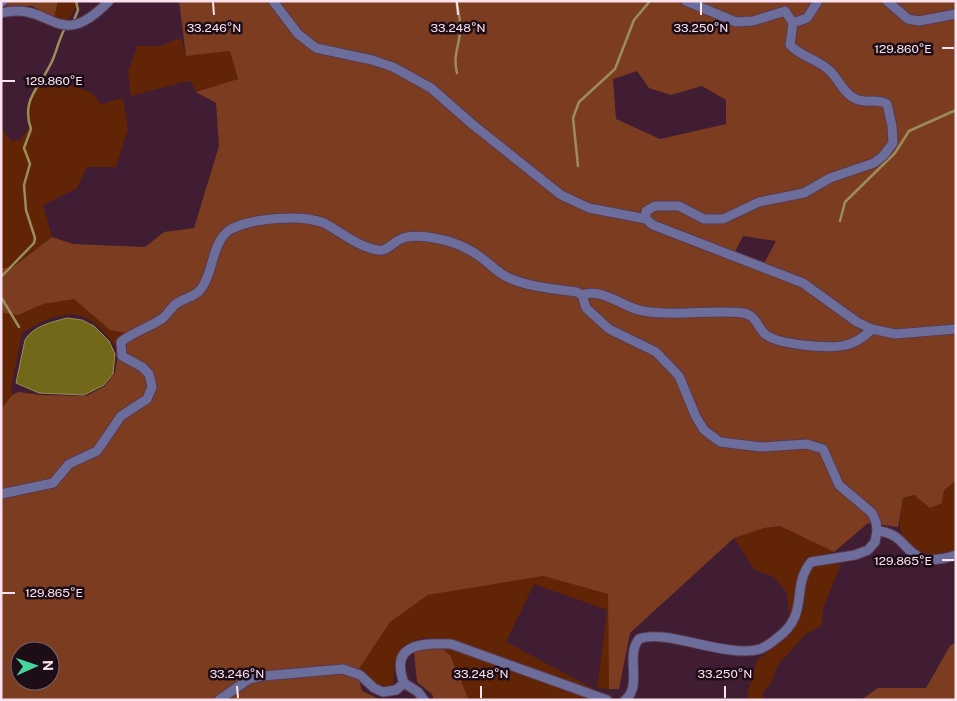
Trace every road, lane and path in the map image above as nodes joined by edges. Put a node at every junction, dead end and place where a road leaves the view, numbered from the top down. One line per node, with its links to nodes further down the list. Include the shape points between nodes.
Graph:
1 (109, 1): 6 (street, via 86,21 72,26 60,25 27,11)
2 (273, 1): 9 (street, via 298,34 316,48 393,67 431,88 560,194 589,208)
3 (686, 1): 8 (street, via 736,22 752,21 785,11)
4 (818, 1): 8 (street, via 807,18)
5 (887, 1): 7 (street, via 908,18 919,20)
6 (1, 13)
7 (956, 14)
8 (793, 23): 9 (street, via 790,45 796,52 817,60 831,72 847,94 859,101 881,100 887,104 892,143 883,156 874,163 830,178 804,193 759,202 723,219 704,219 679,206 656,206 646,211)
9 (646, 219): 11 (street, via 653,225 804,283)
10 (582, 296): 11 (street, via 599,294 642,311 744,313 756,319 764,333 774,339 828,348 848,345); 13 (street, via 577,292 508,278 467,248 433,238 402,238 383,250 376,250 315,221 247,222 226,234 211,261 202,288 195,295 177,302 165,317 134,331 121,342 122,356 149,374 152,387 141,406 121,416 97,451 69,464 53,483); 14 (street, via 586,308 609,328 656,352 679,376 704,430 720,442 761,447 807,444 823,449 839,484 872,513)
11 (872, 329): 12 (street, via 895,334)
12 (956, 329)
13 (1, 494)
14 (877, 531): 15 (street, via 892,534 921,559 936,560); 20 (street, via 868,550 811,562 805,569 795,619 785,633 763,648 737,651 655,637 639,639 634,651 632,690)
15 (956, 555)
16 (404, 683): 17 (street, via 396,690 383,692 360,674 343,669 262,676 249,679); 18 (street); 19 (street, via 400,665 409,648 426,643 451,644)
17 (219, 700)
18 (424, 700)
19 (607, 700)
20 (625, 700)

